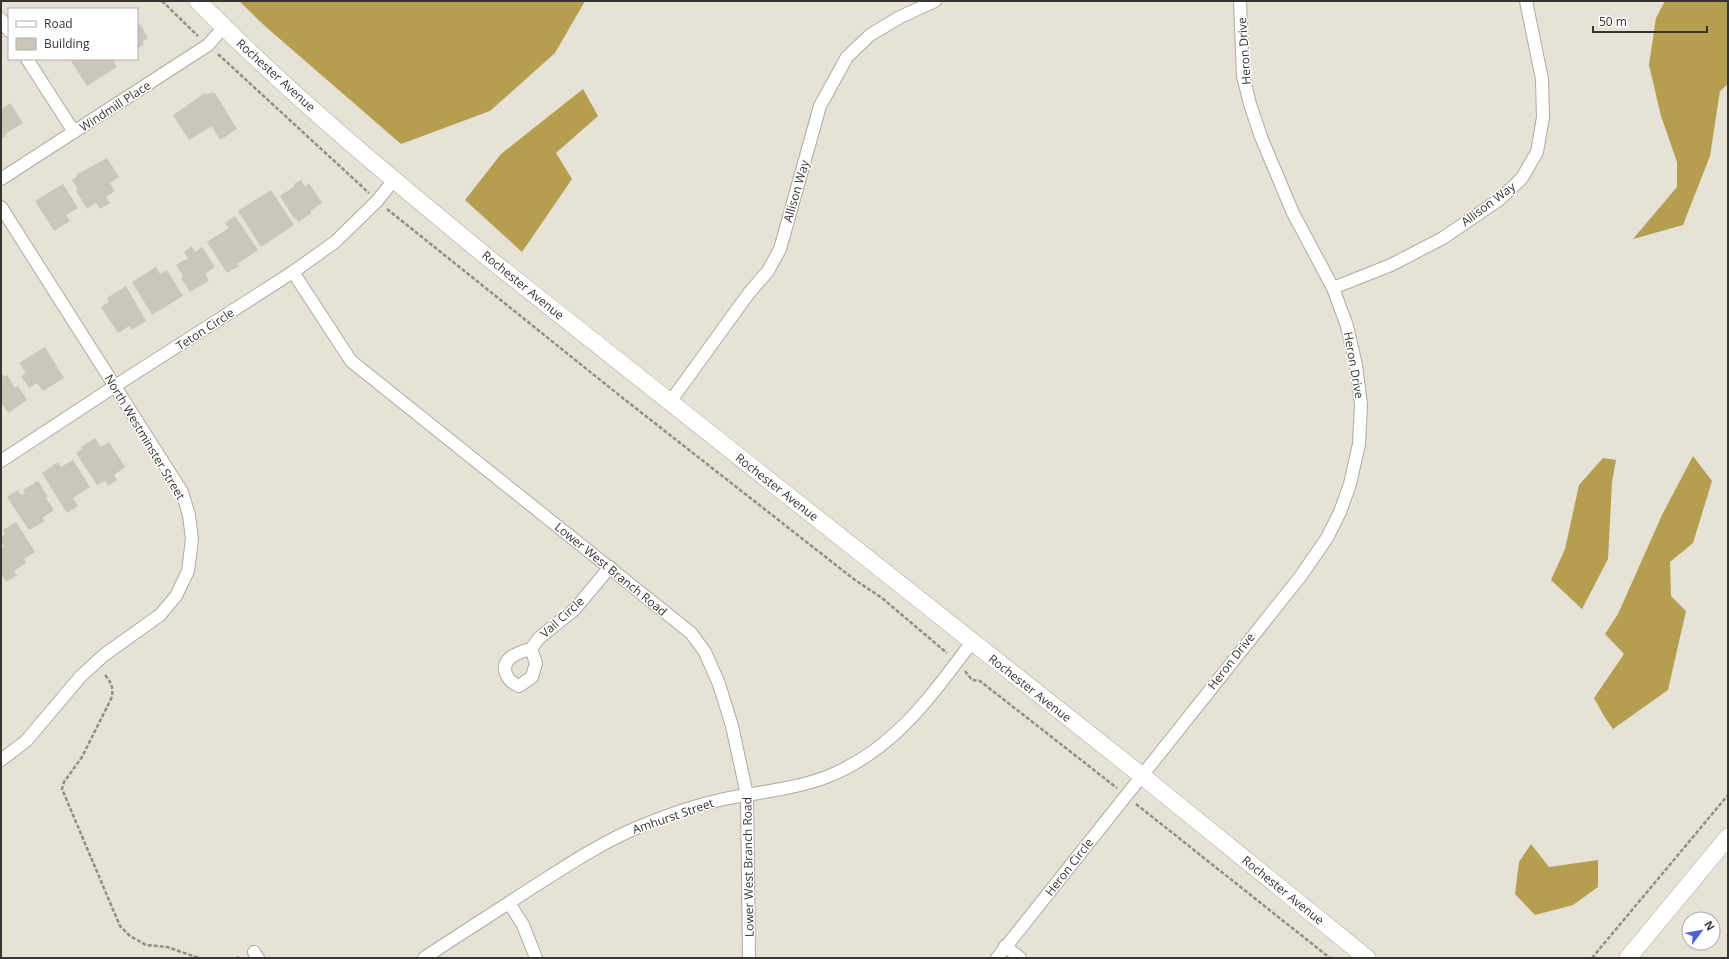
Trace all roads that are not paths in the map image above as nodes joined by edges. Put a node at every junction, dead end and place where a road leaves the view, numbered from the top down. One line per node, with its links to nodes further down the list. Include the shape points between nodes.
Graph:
1 (198, 1): 6 (main road, Rochester Avenue)
2 (935, 1): 16 (street, Allison Way, via 900,17 870,35 847,56 820,106 780,249 768,271 748,293)
3 (1240, 1): 14 (street, Heron Drive, via 1243,76 1254,117 1293,213)
4 (1526, 1): 14 (street, Allison Way, via 1542,79 1543,117 1537,152 1522,178 1500,199 1443,238 1391,265)
5 (1, 19): 7 (street)
6 (224, 27): 9 (street, Windmill Place, via 208,45); 11 (main road, Rochester Avenue)
7 (8, 30)
8 (28, 60): 9 (street)
9 (74, 132): 10 (street, Windmill Place)
10 (1, 179)
11 (394, 180): 13 (street, Teton Circle, via 377,201 335,242); 16 (main road, Rochester Avenue)
12 (1, 207): 15 (street, North Westminster Street)
13 (293, 272): 15 (street, Teton Circle); 18 (street, Lower West Branch Road, via 351,361)
14 (1333, 288): 22 (street, Heron Drive, via 1347,326 1361,405 1359,444 1350,484 1340,512 1327,538 1300,577)
15 (115, 386): 17 (street, Teton Circle); 21 (street, North Westminster Street, via 182,492 189,515 192,539 188,571 176,596 160,615 104,655 81,676 26,741)
16 (670, 402): 19 (main road, Rochester Avenue)
17 (1, 461)
18 (610, 567): 20 (street, Vail Circle, via 575,609 539,638); 23 (street, Lower West Branch Road, via 691,633 705,652 719,684 732,726)
19 (972, 642): 22 (main road, Rochester Avenue); 23 (street, Amhurst Street, via 922,708 880,747 829,776)
20 (531, 649)
21 (1, 760)
22 (1141, 776): 26 (street, Heron Circle); 32 (main road, Rochester Avenue)
23 (747, 795): 25 (street, Amhurst Street, via 692,808 641,826 592,850); 29 (street, Lower West Branch Road)
24 (1728, 837): 33 (main road)
25 (509, 903): 27 (street, Amhurst Street); 28 (street, via 523,925)
26 (1005, 946): 30 (street, Heron Circle); 31 (street)
27 (424, 958)
28 (536, 958)
29 (749, 958)
30 (997, 958)
31 (1020, 958)
32 (1367, 958)
33 (1628, 958)

